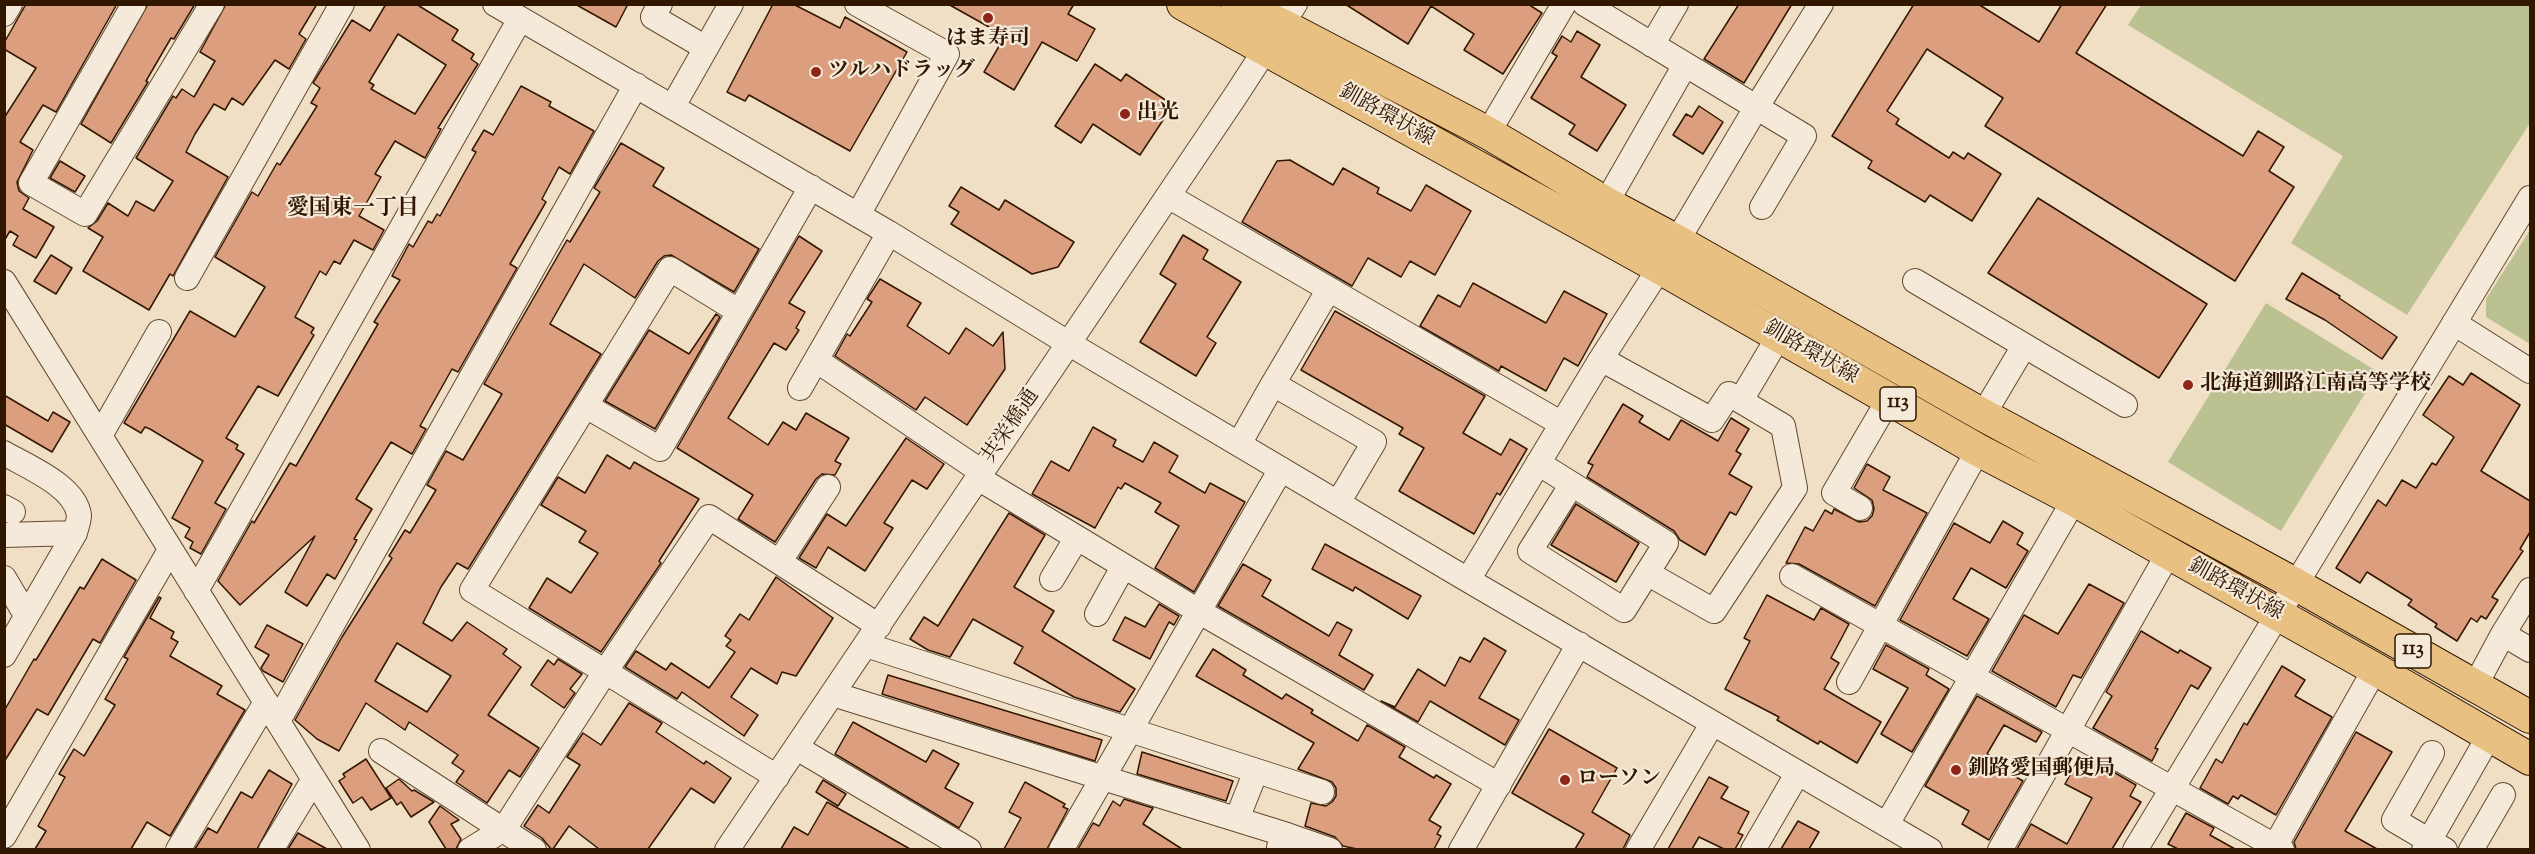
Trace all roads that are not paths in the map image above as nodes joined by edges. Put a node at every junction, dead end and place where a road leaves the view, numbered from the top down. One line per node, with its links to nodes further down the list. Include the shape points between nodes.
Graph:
1 (10, 4): 15 (street)
2 (134, 4): 3 (street, via 31,183 85,214)
3 (212, 4)
4 (342, 4): 34 (street)
5 (495, 4): 16 (street)
6 (660, 4): 19 (street, via 653,17)
7 (731, 4): 19 (street)
8 (1183, 4): 17 (main road, 釧路環状線 / 113)
9 (1237, 4): 17 (main road, 釧路環状線 / 113)
10 (1564, 4): 24 (street)
11 (1585, 4): 18 (street)
12 (1676, 4): 18 (street)
13 (1821, 4): 23 (street)
14 (873, 8): 30 (street, via 947,54)
15 (4, 14)
16 (520, 19): 21 (street); 81 (street)
17 (1281, 26): 24 (main road, 釧路環状線 / 113); 26 (street, 共栄橋通); 33 (main road, 釧路環状線 / 113)
18 (1652, 45): 20 (street)
19 (706, 48): 22 (street)
20 (1685, 65): 23 (street); 28 (street)
21 (636, 85): 22 (street); 98 (street)
22 (673, 106): 25 (street)
23 (1756, 108): 29 (street, via 1804,136); 32 (street)
24 (1488, 133): 28 (main road, 釧路環状線 / 113)
25 (811, 187): 30 (street); 38 (street)
26 (1168, 196): 37 (street); 42 (street, 共栄橋通)
27 (2530, 198): 39 (street)
28 (1606, 203): 32 (main road, 釧路環状線 / 113)
29 (1762, 207)
30 (858, 215): 31 (street)
31 (889, 233): 42 (street); 45 (street)
32 (1677, 241): 33 (street); 53 (main road, 釧路環状線 / 113)
33 (1660, 268): 41 (main road, 釧路環状線 / 113); 44 (street)
34 (187, 278)
35 (1915, 281): 43 (street)
36 (4, 282): 55 (street)
37 (1329, 289): 47 (street); 54 (street)
38 (738, 311): 52 (street, via 670,269); 52 (street, via 660,448)
39 (2454, 323): 46 (street); 79 (street)
40 (159, 332): 55 (street)
41 (1779, 336): 49 (main road, 釧路環状線 / 113); 50 (street)
42 (1068, 343): 56 (street); 61 (street, 共栄橋通)
43 (2024, 345): 51 (street); 53 (street)
44 (1601, 359): 50 (street, via 1712,420 1729,394); 54 (street)
45 (816, 360): 48 (street); 61 (street)
46 (2530, 371)
47 (1273, 384): 56 (street); 65 (street, via 1374,442)
48 (800, 388)
49 (1888, 399): 57 (main road, 釧路環状線 / 113); 66 (street, via 1834,493)
50 (1741, 400): 74 (street, via 1783,426 1795,488 1714,611)
51 (2125, 405)
52 (586, 406): 93 (street, via 472,590)
53 (1983, 415): 79 (main road, 釧路環状線 / 113)
54 (1562, 424): 59 (street)
55 (101, 434): 70 (street)
56 (1239, 444): 60 (street)
57 (1978, 450): 64 (main road, 釧路環状線 / 113); 86 (street)
58 (4, 453): 67 (street, via 66,490 79,517)
59 (1538, 463): 62 (street); 78 (street)
60 (1281, 469): 65 (street); 82 (street)
61 (980, 475): 69 (street); 88 (street, 共栄橋通)
62 (1572, 484): 74 (street, via 1666,543); 74 (street, via 1530,551 1624,610)
63 (828, 487): 72 (street)
64 (2074, 500): 71 (main road, 釧路環状線 / 113); 94 (street)
65 (1338, 503): 78 (street)
66 (1860, 508)
67 (75, 533): 68 (street); 83 (street)
68 (4, 535)
69 (1076, 539): 73 (street); 77 (street)
70 (170, 549): 81 (street); 120 (street)
71 (2168, 554): 85 (main road, 釧路環状線 / 113); 101 (street)
72 (780, 561): 88 (street); 93 (street, via 710,517)
73 (1123, 567): 82 (street); 84 (street)
74 (1647, 573)
75 (1792, 576): 86 (street)
76 (4, 578): 83 (street)
77 (1052, 579)
78 (1468, 580): 89 (street)
79 (2295, 584): 85 (street); 96 (main road, 釧路環状線 / 113)
80 (2530, 590): 87 (street)
81 (196, 591): 98 (street)
82 (1200, 612): 102 (street); 113 (street)
83 (26, 615): 90 (street)
84 (1097, 615)
85 (2276, 615): 92 (main road, 釧路環状線 / 113); 114 (street)
86 (1880, 625): 94 (street); 95 (street)
87 (2503, 634): 91 (street); 96 (street)
88 (872, 635): 97 (street, 共栄橋通); 102 (street)
89 (1580, 644): 100 (street); 113 (street)
90 (7, 647)
91 (2530, 650)
92 (2375, 669): 103 (main road, 釧路環状線 / 113); 123 (street)
93 (605, 672): 110 (street); 119 (street)
94 (1972, 676): 101 (street); 118 (street)
95 (1849, 682)
96 (2475, 686): 99 (main road, 釧路環状線 / 113)
97 (833, 694): 104 (street, 共栄橋通); 111 (street)
98 (272, 711): 112 (street); 124 (street)
99 (2530, 717)
100 (1712, 724): 109 (street); 134 (street)
101 (2068, 729): 114 (street); 137 (street)
102 (1129, 730): 108 (street); 111 (street)
103 (2489, 736): 107 (main road, 釧路環状線 / 113); 122 (street)
104 (797, 748): 110 (street, 共栄橋通); 130 (street)
105 (381, 751): 119 (street)
106 (2432, 753): 122 (street, via 2394,820)
107 (2530, 759)
108 (1257, 771): 115 (street); 117 (street)
109 (1797, 774): 118 (street); 135 (street)
110 (777, 777): 129 (street, 共栄橋通)
111 (1101, 778): 117 (street); 131 (street)
112 (314, 779): 125 (street); 126 (street)
113 (1499, 785): 133 (street)
114 (2171, 787): 123 (street); 138 (street)
115 (1322, 792)
116 (2503, 795): 139 (street)
117 (1238, 819): 121 (street)
118 (1887, 824): 136 (street)
119 (504, 829): 127 (street); 128 (street)
120 (4, 836)
121 (1282, 842): 132 (street)
122 (2433, 846)
123 (2277, 848)
124 (178, 849)
125 (271, 849)
126 (358, 849)
127 (470, 849)
128 (534, 849)
129 (727, 849)
130 (969, 849)
131 (1060, 849)
132 (1330, 849)
133 (1461, 849)
134 (1638, 849)
135 (1753, 849)
136 (1930, 849)
137 (2000, 849)
138 (2135, 849)
139 (2471, 849)

